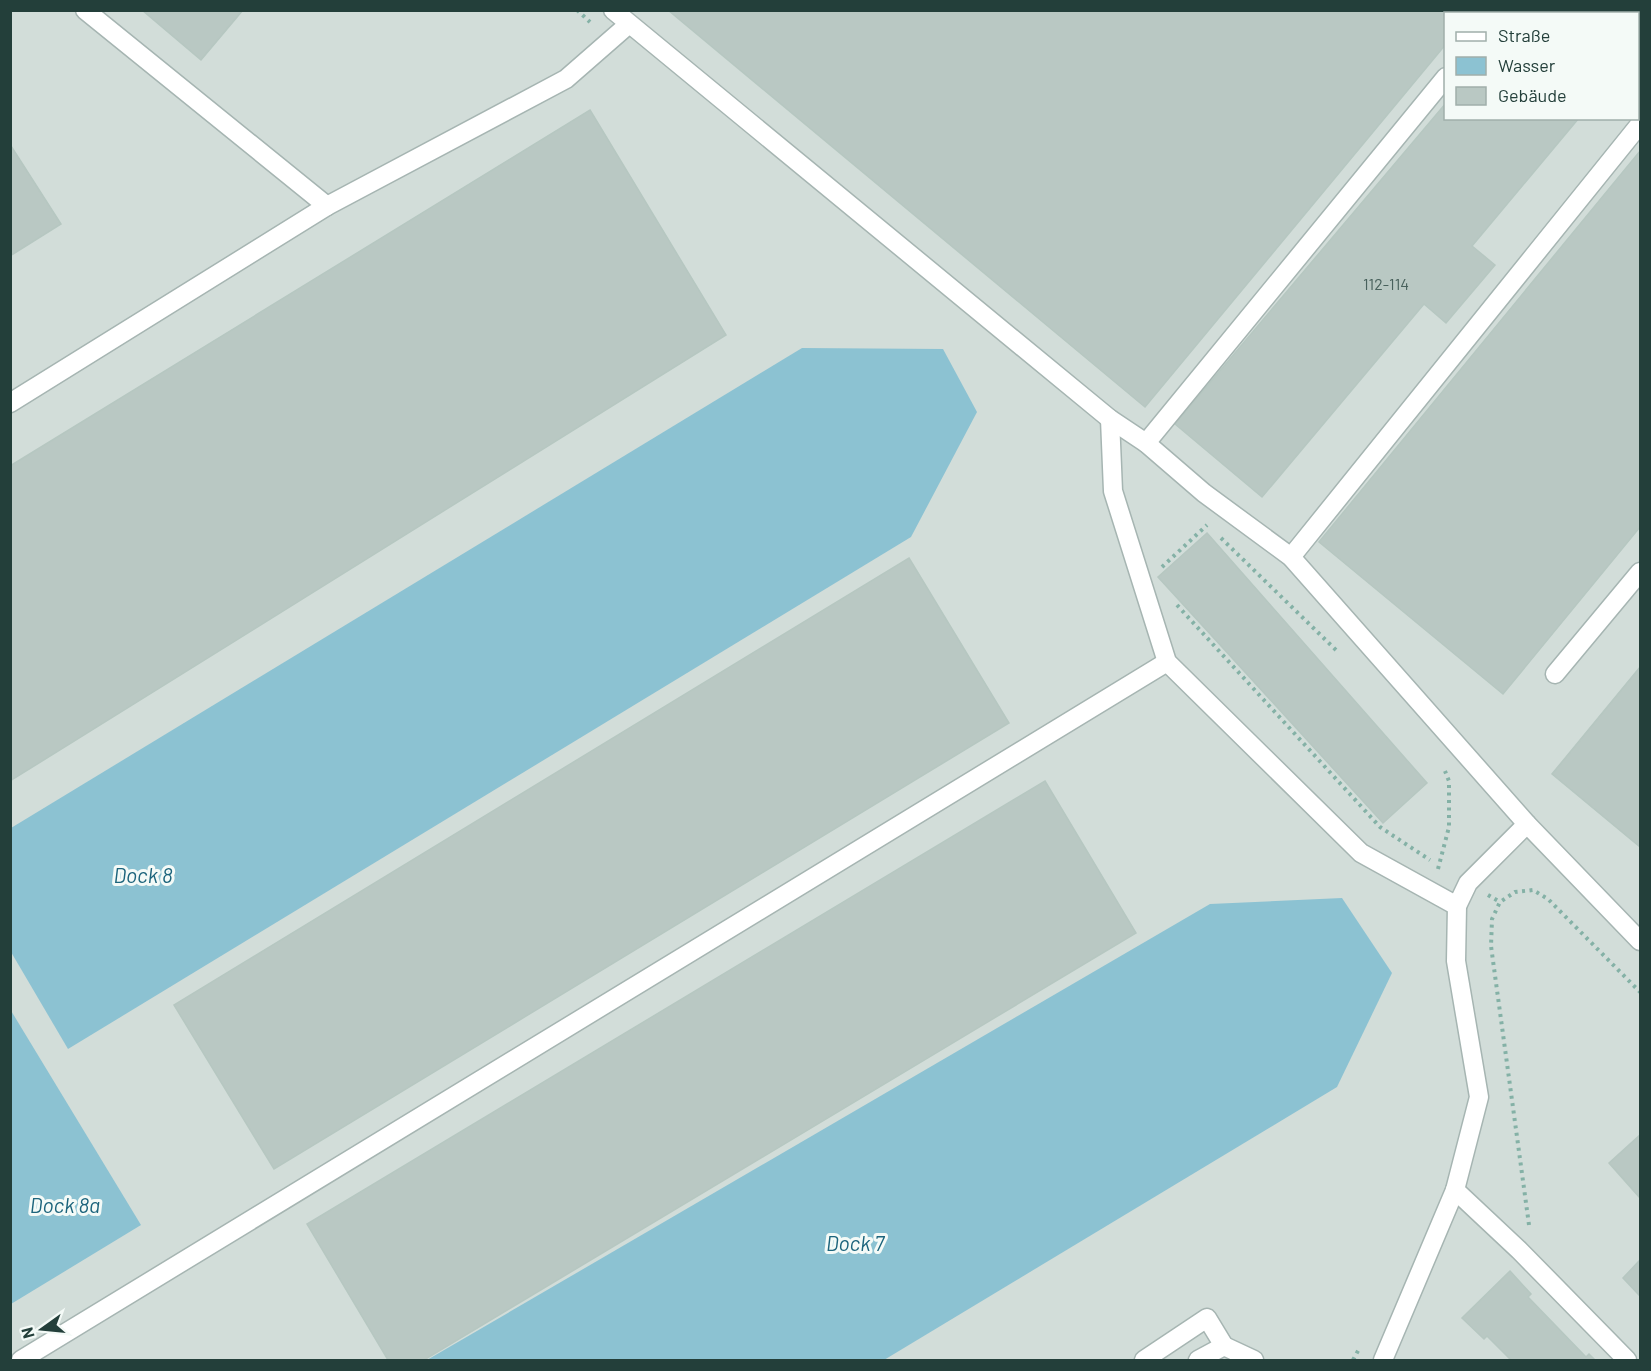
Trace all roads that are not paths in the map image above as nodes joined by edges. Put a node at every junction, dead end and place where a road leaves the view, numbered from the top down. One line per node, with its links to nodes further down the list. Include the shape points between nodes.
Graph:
1 (85, 10): 6 (lane)
2 (613, 10): 3 (lane)
3 (629, 24): 6 (lane, via 566,79); 8 (lane)
4 (1444, 79): 9 (lane)
5 (1641, 124): 10 (lane)
6 (327, 206): 7 (lane)
7 (10, 403)
8 (1110, 419): 9 (lane); 12 (lane, via 1113,491)
9 (1146, 443): 10 (lane, via 1204,493)
10 (1291, 557): 14 (lane)
11 (1641, 572): 13 (lane)
12 (1167, 662): 15 (lane, via 1361,853); 19 (lane)
13 (1555, 674)
14 (1527, 824): 15 (lane, via 1468,884); 16 (lane)
15 (1457, 906): 17 (lane, via 1456,961 1479,1097)
16 (1641, 941)
17 (1455, 1190): 23 (lane); 24 (lane)
18 (1224, 1346): 20 (lane, via 1207,1318); 21 (lane); 22 (lane)
19 (21, 1360)
20 (1144, 1360)
21 (1198, 1360)
22 (1254, 1360)
23 (1383, 1360)
24 (1627, 1360)

